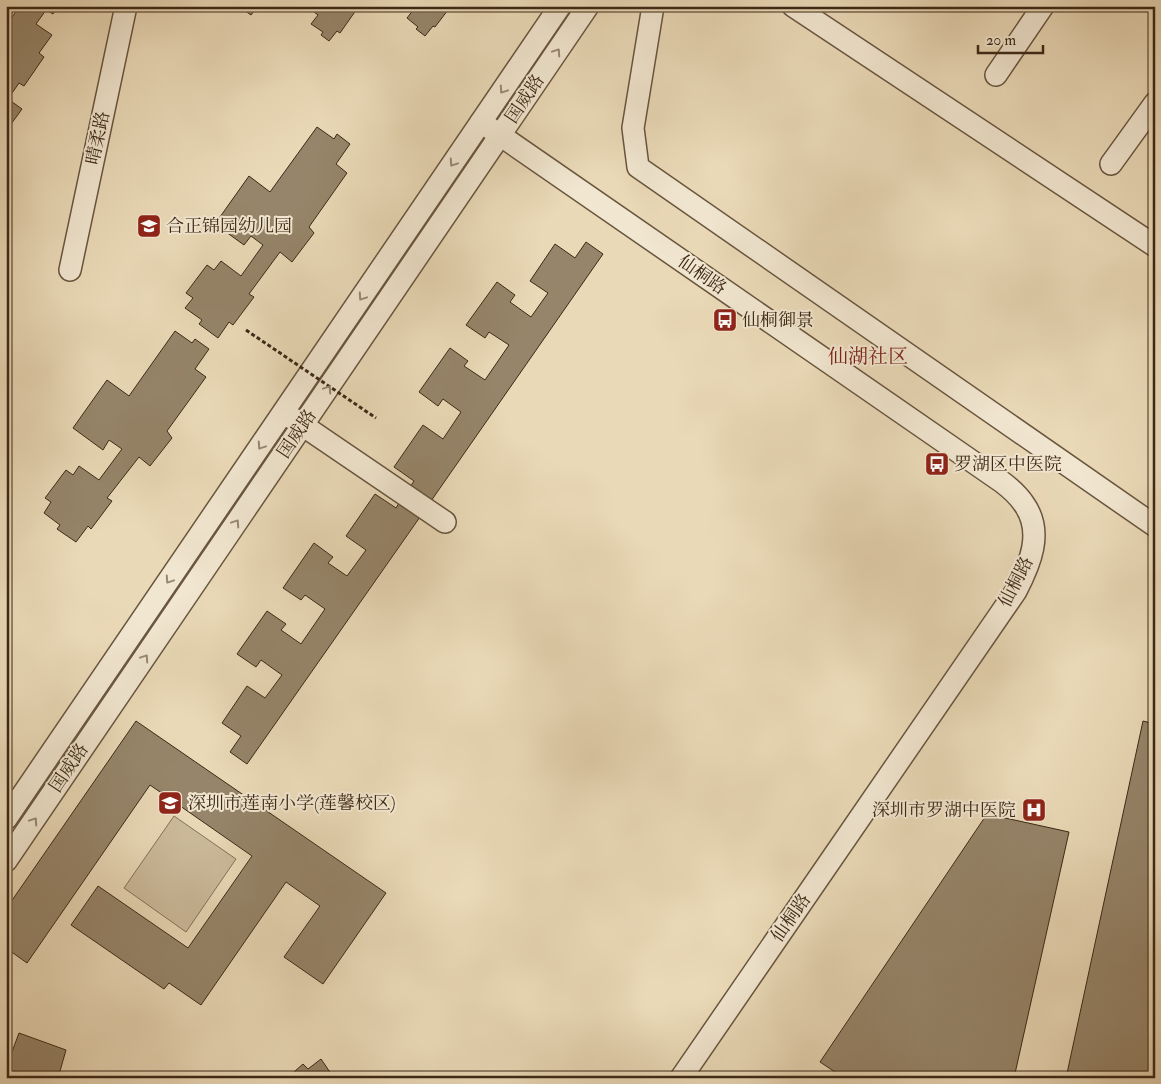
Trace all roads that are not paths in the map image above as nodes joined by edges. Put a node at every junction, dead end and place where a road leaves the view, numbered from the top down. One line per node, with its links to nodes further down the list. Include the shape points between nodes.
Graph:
1 (126, 6): 13 (street, 晴柔路)
2 (560, 6): 9 (street, 国威路, one-way to 9)
3 (588, 6): 10 (street, 国威路, one-way to 3)
4 (653, 6): 17 (street, via 633,128 638,167)
5 (793, 6): 12 (street)
6 (1043, 6): 7 (street)
7 (996, 75)
8 (1155, 103): 11 (street)
9 (481, 122): 10 (street, 仙桐路); 14 (street, 国威路, one-way to 14)
10 (500, 136): 15 (street, 国威路, one-way to 10); 22 (street, 仙桐路, via 1002,482 1024,504 1032,519 1035,539 1031,558 1016,591)
11 (1111, 164)
12 (1155, 246)
13 (70, 270)
14 (283, 412): 15 (street); 18 (street, 国威路, one-way to 18)
15 (303, 426): 16 (street); 19 (street, 国威路, one-way to 15)
16 (444, 522)
17 (1155, 526)
18 (108, 669): 19 (street); 20 (street, 国威路)
19 (124, 688): 21 (street, 国威路, one-way to 19)
20 (6, 819)
21 (6, 861)
22 (681, 1078)

